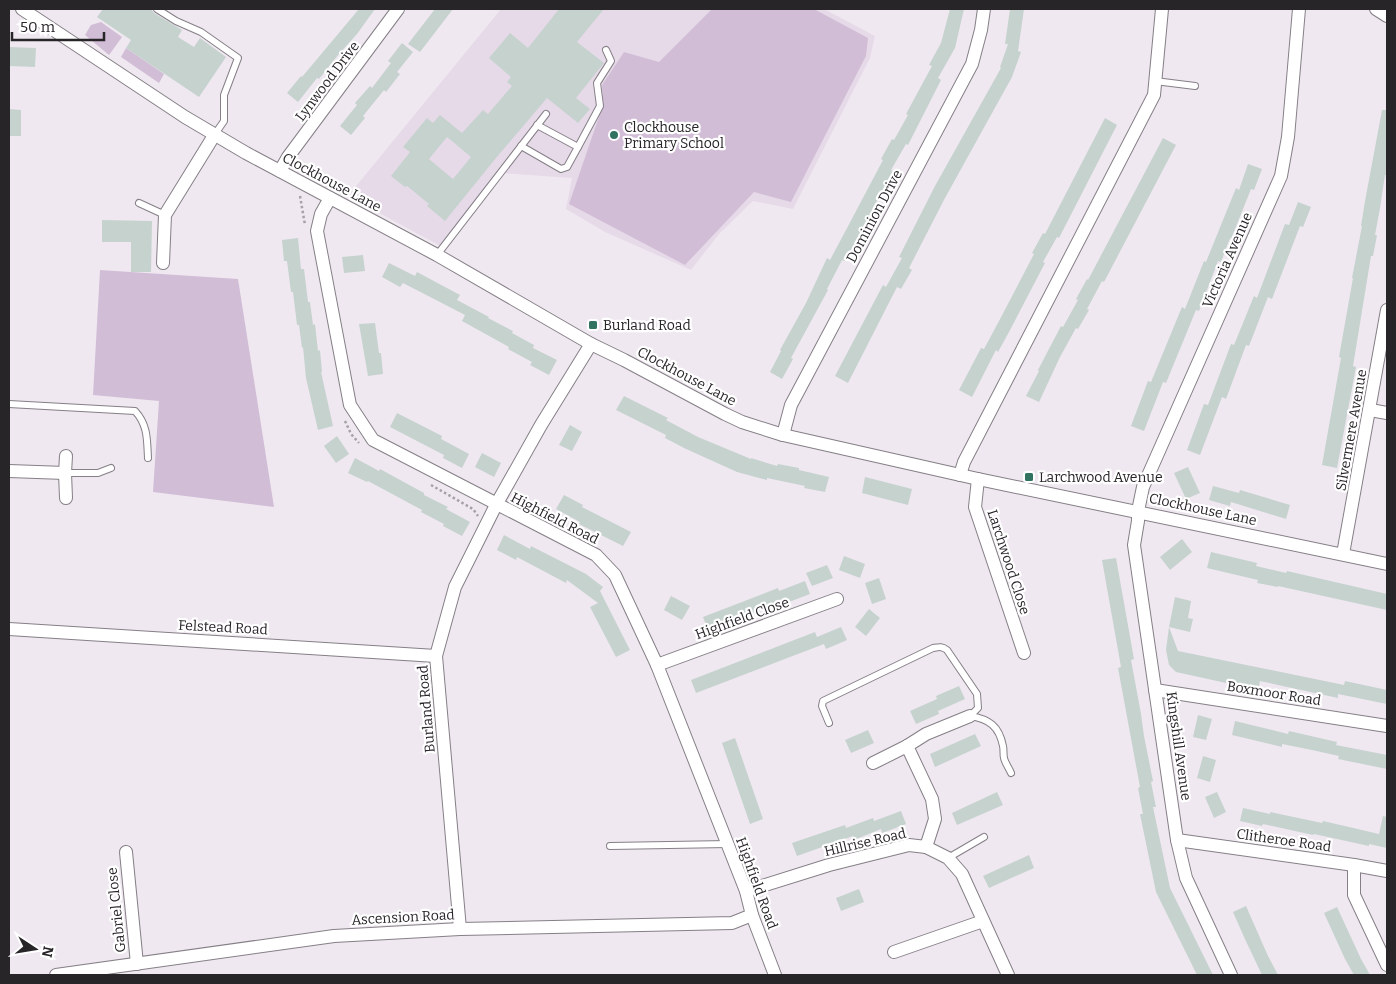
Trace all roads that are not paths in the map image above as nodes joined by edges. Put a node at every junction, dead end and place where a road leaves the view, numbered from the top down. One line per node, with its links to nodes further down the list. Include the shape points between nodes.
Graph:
1 (22, 9): 14 (street, Clockhouse Lane, via 162,107)
2 (156, 9): 14 (lane, via 201,32 238,58 224,96 224,121)
3 (398, 9): 17 (street, Lynwood Drive)
4 (984, 9): 28 (street, Dominion Drive, via 972,64 791,405)
5 (1162, 9): 10 (street)
6 (1299, 9): 38 (street, Victoria Avenue, via 1288,137 1281,176 1143,487)
7 (1376, 9): 8 (street)
8 (1387, 16)
9 (606, 50): 16 (lane, via 611,60 597,83 600,106)
10 (1155, 81): 11 (lane); 34 (street, via 1154,95)
11 (1195, 86)
12 (546, 114): 13 (lane)
13 (537, 125): 15 (lane); 16 (lane)
14 (215, 134): 17 (street, Clockhouse Lane); 20 (street)
15 (520, 146): 16 (lane, via 561,169 567,167); 21 (lane)
16 (578, 147)
17 (280, 171): 18 (street, Clockhouse Lane)
18 (330, 198): 21 (street, Clockhouse Lane); 37 (street, Highfield Road, via 321,214 317,231 350,405 372,440)
19 (139, 203): 20 (lane)
20 (165, 215): 22 (street)
21 (437, 255): 24 (street, Clockhouse Lane)
22 (163, 263)
23 (1387, 310): 26 (street, Silvermere Avenue)
24 (591, 344): 28 (street, Clockhouse Lane, via 724,414); 37 (street, Burland Road)
25 (9, 404): 30 (lane, via 135,411 146,427)
26 (1370, 410): 27 (street); 39 (street, Silvermere Avenue)
27 (1387, 413)
28 (783, 435): 34 (street, Clockhouse Lane)
29 (66, 456): 33 (street)
30 (148, 458)
31 (111, 468): 33 (lane, via 98,473)
32 (9, 471): 33 (street)
33 (65, 473): 36 (street)
34 (960, 475): 35 (street, Clockhouse Lane)
35 (978, 479): 38 (street, Clockhouse Lane); 43 (street, Larchwood Close, via 975,507)
36 (66, 498)
37 (496, 505): 44 (street, Burland Road, via 455,588); 45 (street, Highfield Road, via 596,555 615,575)
38 (1138, 511): 39 (street, Clockhouse Lane); 46 (street, Kingshill Avenue, via 1134,545)
39 (1343, 554): 40 (street, Clockhouse Lane)
40 (1387, 564)
41 (837, 599): 45 (street, Highfield Close)
42 (9, 629): 44 (street, Felstead Road)
43 (1024, 653)
44 (436, 656): 65 (street, Burland Road)
45 (656, 665): 55 (street, Highfield Road)
46 (1155, 690): 49 (street, Boxmoor Road); 54 (street, Kingshill Avenue)
47 (970, 716): 48 (lane, via 978,708 978,694 947,650 940,647 823,702); 50 (street, via 926,734); 52 (lane, via 983,718 996,729)
48 (829, 723)
49 (1387, 726)
50 (907, 746): 51 (street); 57 (street, via 932,799 935,819)
51 (873, 763)
52 (1011, 773)
53 (984, 837): 59 (lane)
54 (1177, 840): 60 (street, Clitheroe Road); 72 (street, Kingshill Avenue, via 1186,878)
55 (728, 844): 56 (lane); 62 (street, Highfield Road)
56 (610, 846)
57 (926, 847): 59 (street, Hillrise Road); 62 (street, Hillrise Road, via 909,845 828,865)
58 (126, 852): 67 (street, Gabriel Close)
59 (948, 858): 64 (street, Hillrise Road, via 962,874)
60 (1354, 865): 61 (street, Clitheroe Road); 68 (street, via 1354,895)
61 (1387, 871)
62 (746, 891): 63 (street, Highfield Road)
63 (752, 915): 65 (street, Ascension Road, via 732,923); 70 (street, Highfield Road)
64 (983, 921): 66 (street); 71 (street, Hillrise Road)
65 (460, 929): 67 (street, Ascension Road, via 334,936)
66 (894, 952)
67 (137, 964): 69 (street, Ascension Road)
68 (1387, 965)
69 (56, 975)
70 (775, 975)
71 (1008, 975)
72 (1231, 975)

